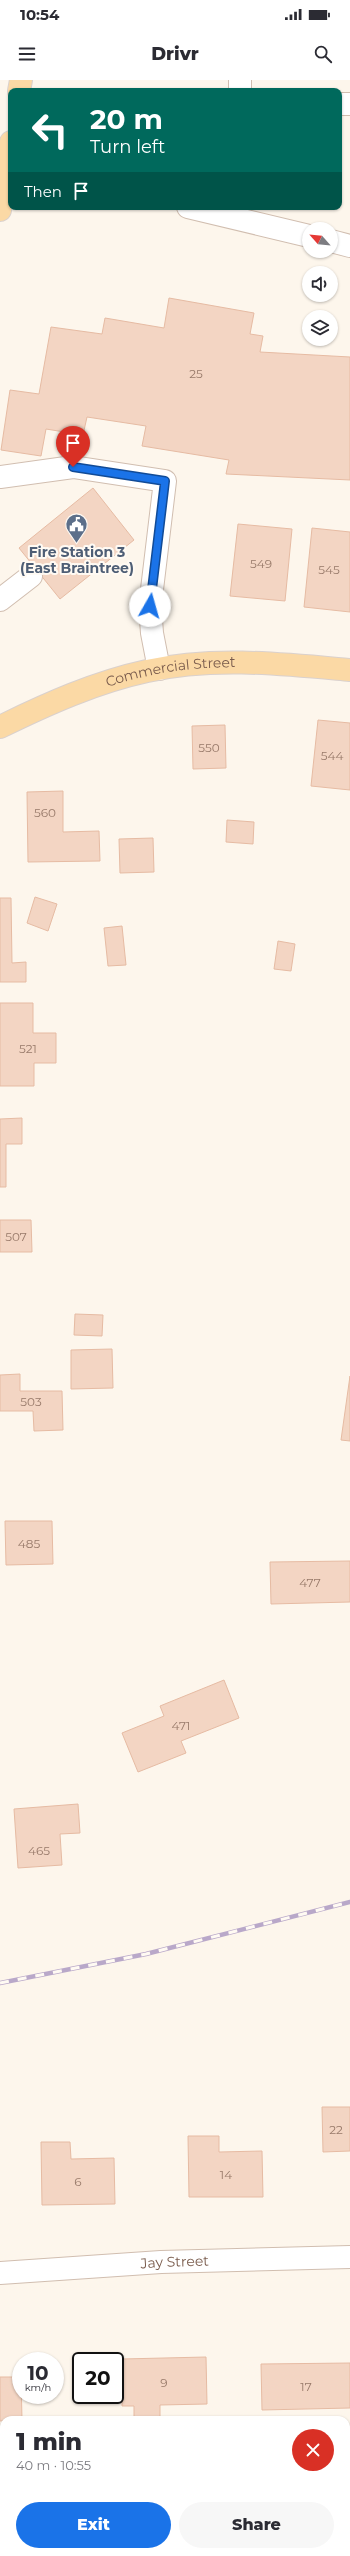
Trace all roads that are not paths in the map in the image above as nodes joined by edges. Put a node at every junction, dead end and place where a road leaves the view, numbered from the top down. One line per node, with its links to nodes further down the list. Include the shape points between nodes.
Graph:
1 (8, 176): 2 (main road)
2 (0, 210)
3 (201, 210): 4 (street)
4 (302, 234)
5 (338, 243): 6 (street)
6 (350, 246)
7 (0, 477): 10 (street, via 73,467 165,481 150,606)
8 (31, 576): 9 (street)
9 (0, 600)
10 (159, 669): 11 (main road, Commercial Street, via 197,664 247,664); 12 (main road, Commercial Street, via 120,678 75,694)
11 (350, 670)
12 (0, 727)
13 (350, 2256): 14 (street, Jay Street, via 168,2262)
14 (0, 2273)

